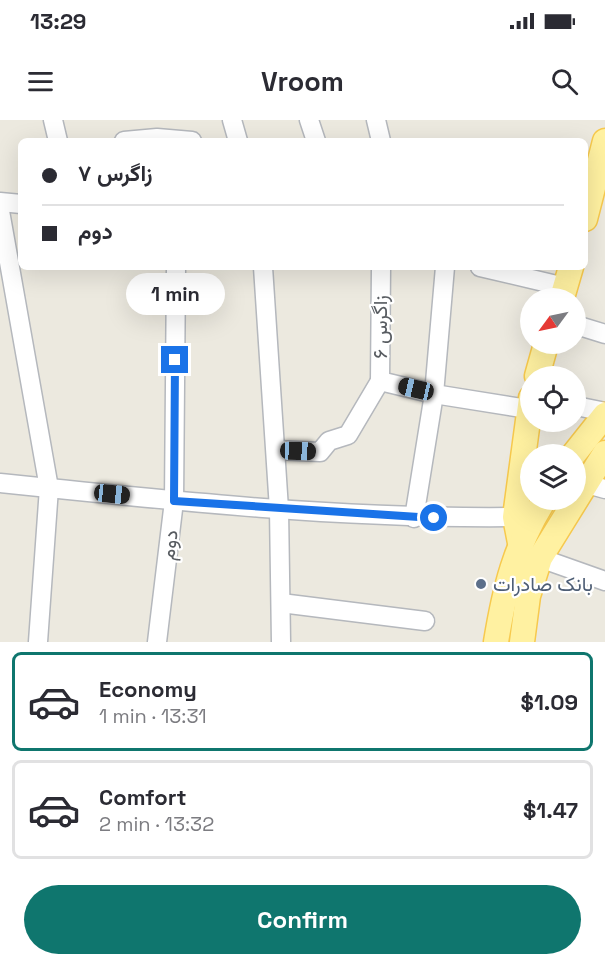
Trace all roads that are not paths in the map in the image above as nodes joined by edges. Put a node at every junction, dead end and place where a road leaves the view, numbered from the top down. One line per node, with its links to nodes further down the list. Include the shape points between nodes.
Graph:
1 (53, 120): 5 (street)
2 (232, 120): 6 (street)
3 (309, 120): 7 (street)
4 (376, 120): 8 (street)
5 (57, 138)
6 (237, 138)
7 (315, 138)
8 (380, 138)
9 (605, 141): 10 (main road)
10 (591, 181): 14 (main road)
11 (0, 202): 12 (street)
12 (18, 204)
13 (0, 211): 34 (street)
14 (593, 212)
15 (176, 270): 35 (street, دوم)
16 (263, 270): 30 (street)
17 (381, 270): 23 (street, زاگرس ۶)
18 (445, 270): 24 (street)
19 (495, 270): 20 (street)
20 (566, 284)
21 (586, 328): 22 (street)
22 (605, 334)
23 (380, 381): 24 (street, زاگرس ۶); 30 (street, via 348,435 329,441 320,452)
24 (434, 394): 25 (street, زاگرس ۶); 39 (street)
25 (520, 403)
26 (586, 408): 27 (street)
27 (605, 413): 29 (main road)
28 (526, 432): 38 (main road)
29 (582, 444)
30 (276, 450): 36 (street)
31 (605, 453): 33 (main road)
32 (0, 483): 34 (street)
33 (596, 486): 40 (main road)
34 (49, 488): 35 (street); 44 (street)
35 (174, 501): 36 (street); 45 (street, دوم)
36 (279, 509): 39 (street); 42 (street)
37 (538, 510): 40 (main road, via 529,527)
38 (515, 517): 39 (street); 40 (main road)
39 (414, 518)
40 (531, 553): 41 (street); 47 (main road, via 507,579); 48 (main road)
41 (605, 580)
42 (281, 603): 43 (street); 46 (street)
43 (425, 621)
44 (38, 642)
45 (157, 642)
46 (281, 642)
47 (496, 642)
48 (522, 642)

